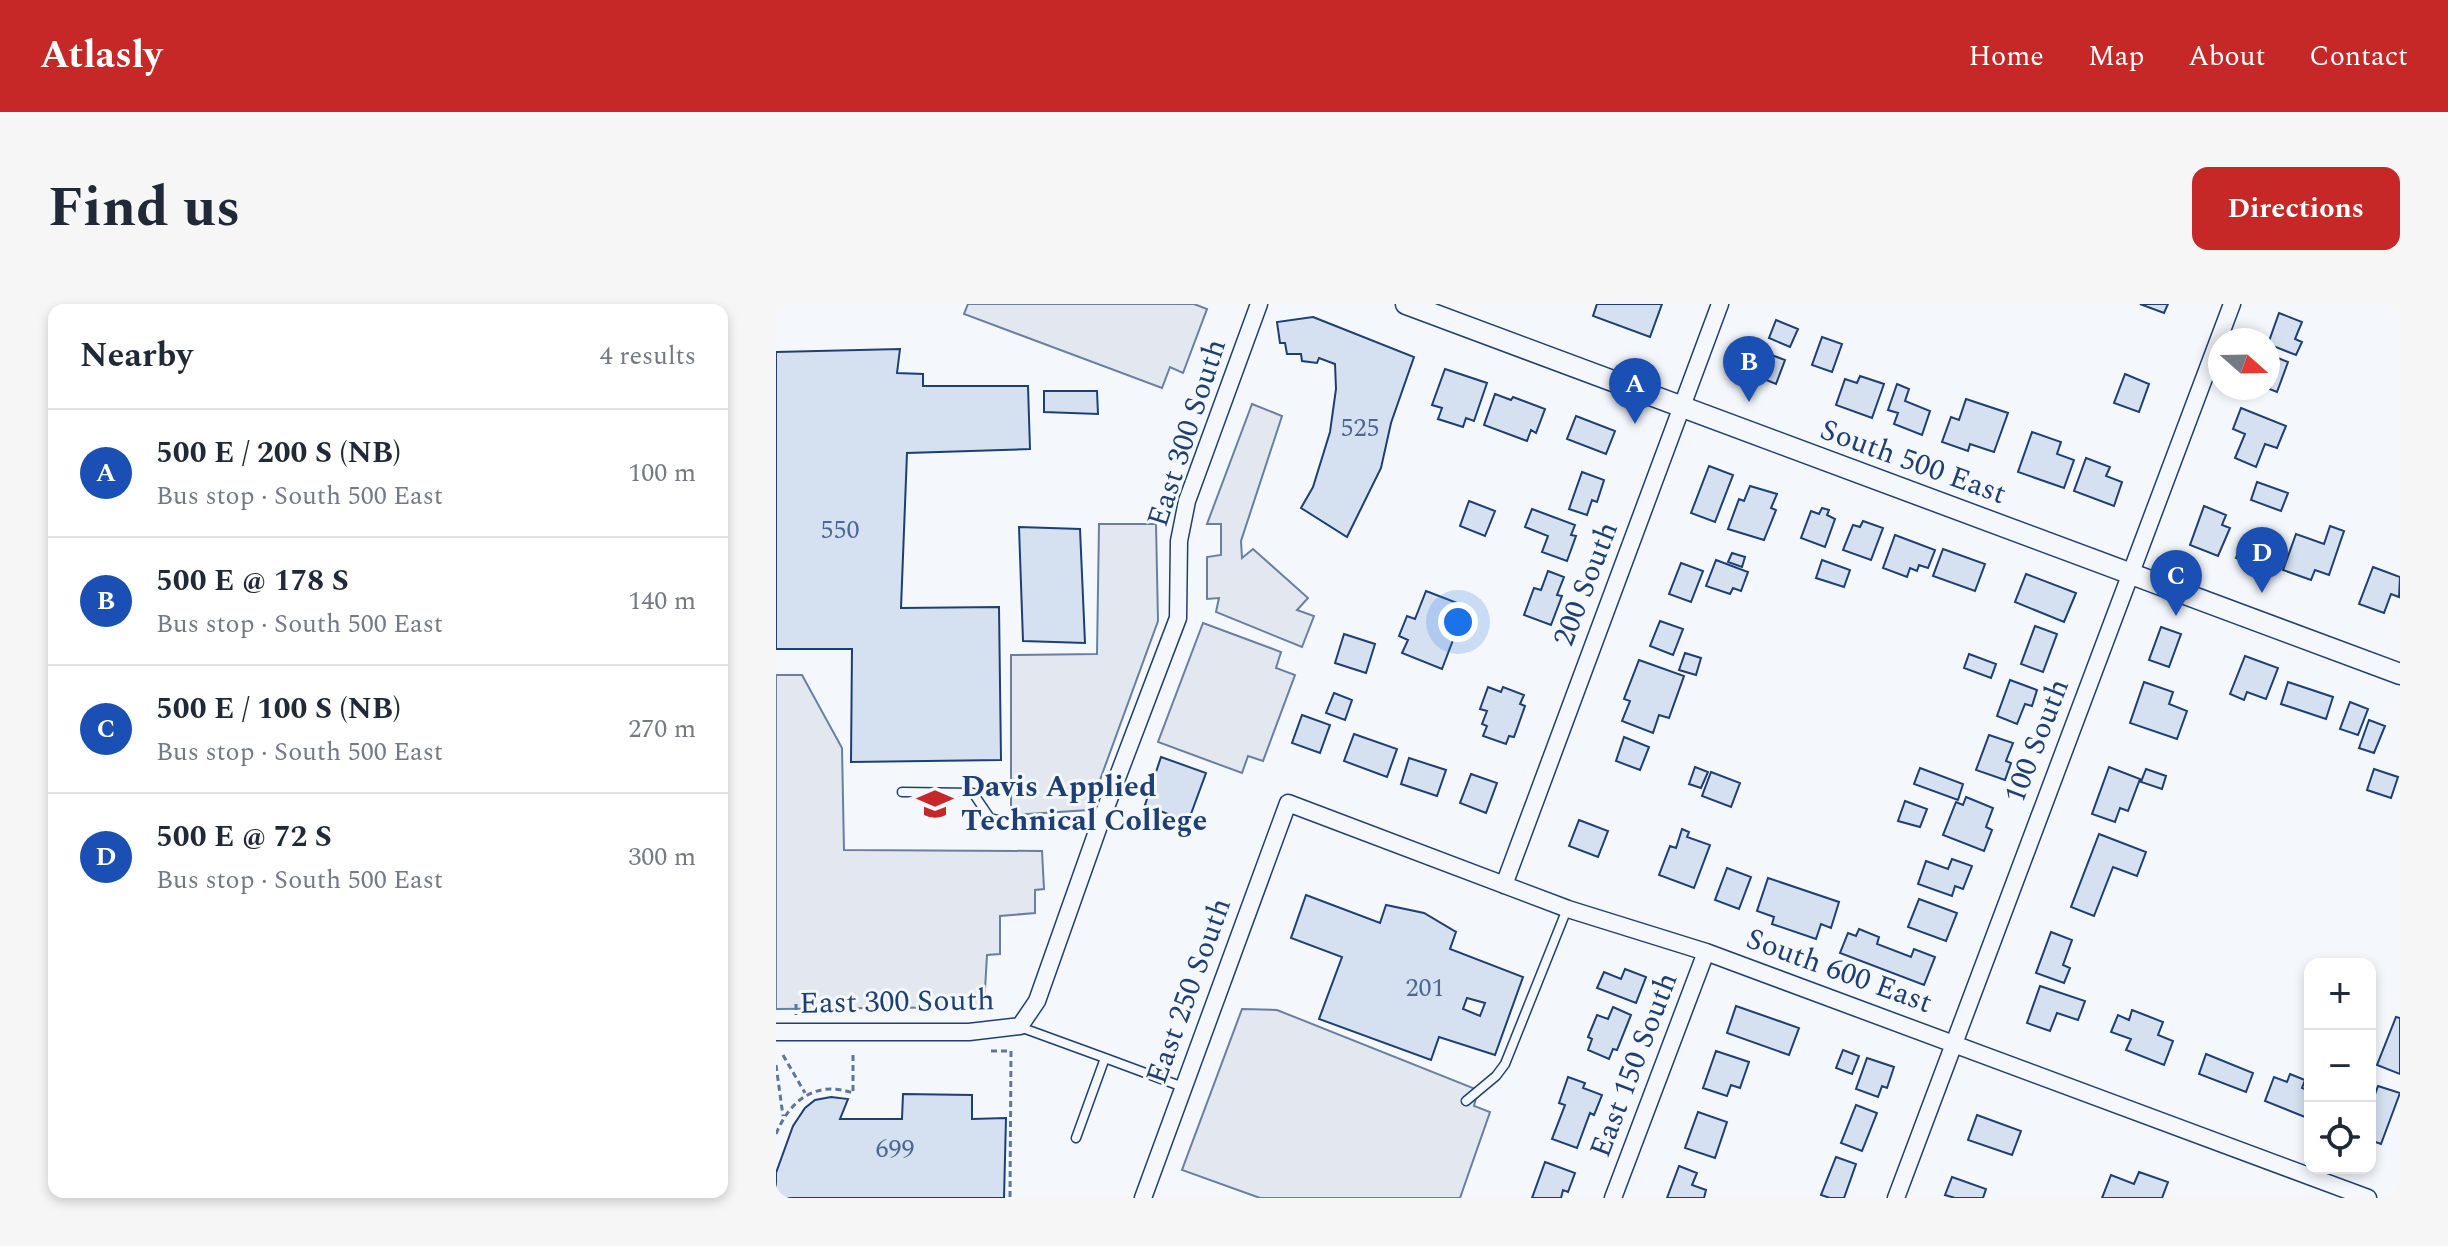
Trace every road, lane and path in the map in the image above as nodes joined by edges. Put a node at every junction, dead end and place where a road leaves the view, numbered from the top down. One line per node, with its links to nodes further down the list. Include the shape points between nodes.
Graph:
1 (1259, 304): 10 (street, East 300 South, via 1187,501 1179,541 1178,618)
2 (1406, 304): 5 (street, South 500 East)
3 (1720, 304): 5 (street, 200 South)
4 (2232, 304): 6 (street, 100 South)
5 (1681, 408): 6 (street, South 500 East); 11 (street, 200 South)
6 (2130, 574): 7 (street, South 500 East); 18 (street, 100 South)
7 (2400, 674)
8 (902, 792): 10 (lane, via 973,793 990,818 1006,822)
9 (1288, 803): 11 (street, South 600 East); 24 (street, East 250 South)
10 (1100, 823): 16 (street, East 300 South, via 1037,1001)
11 (1504, 885): 12 (street, South 600 East)
12 (1568, 909): 13 (street, South 600 East); 26 (lane, via 1505,1064)
13 (1706, 952): 18 (street, South 600 East); 32 (street, East 150 South)
14 (796, 1004): 15 (path)
15 (797, 1019)
16 (1020, 1026): 17 (street, East 300 South, via 969,1032); 22 (lane)
17 (776, 1032)
18 (1954, 1044): 33 (street, 100 South); 34 (street, South 600 East)
19 (991, 1051): 30 (path, via 1011,1051)
20 (853, 1053): 25 (path, via 853,1093 826,1088)
21 (783, 1055): 25 (path)
22 (1105, 1058): 24 (lane); 29 (lane)
23 (776, 1065): 27 (path)
24 (1184, 1087): 31 (street, East 250 South)
25 (806, 1094): 27 (path)
26 (1466, 1101)
27 (783, 1118): 28 (path)
28 (776, 1134)
29 (1076, 1138)
30 (1010, 1198)
31 (1143, 1198)
32 (1613, 1198)
33 (1896, 1198)
34 (2368, 1198)

